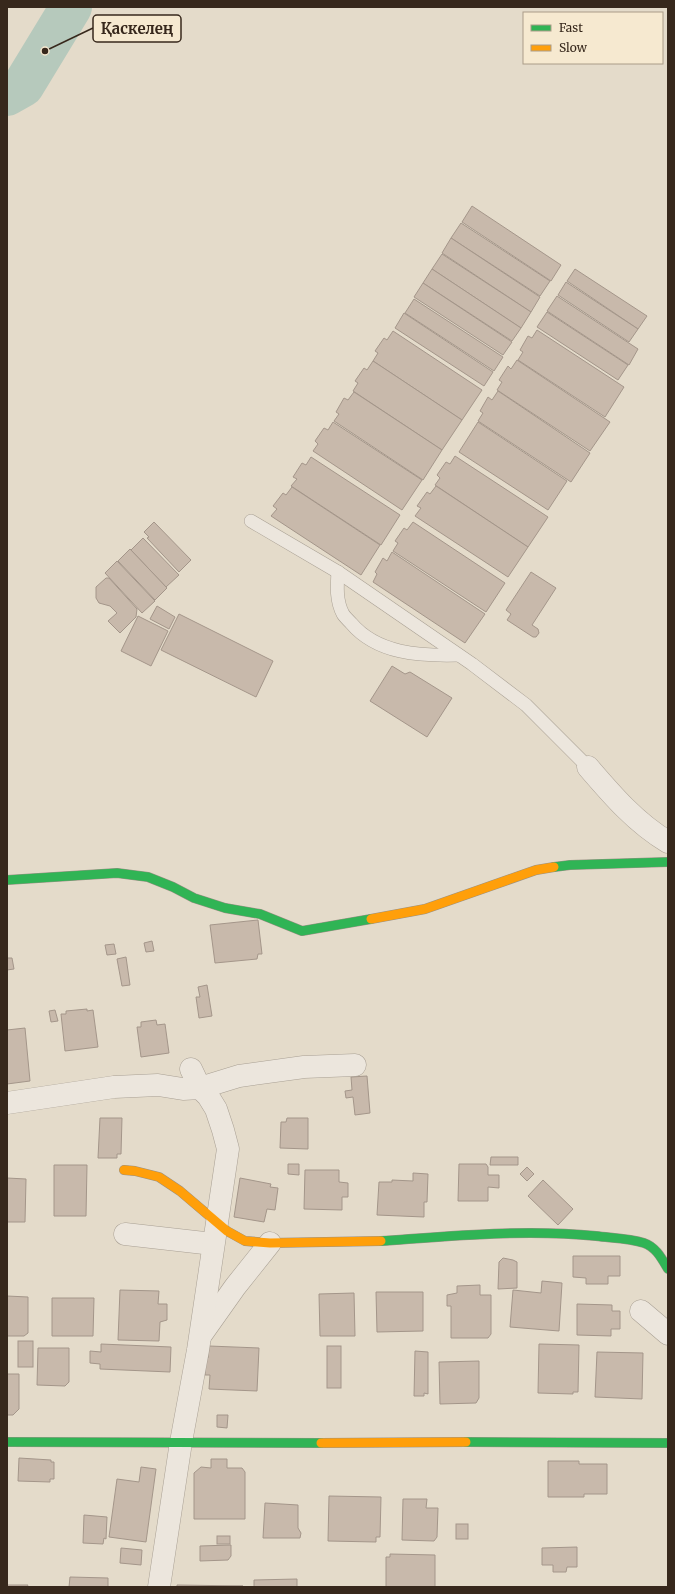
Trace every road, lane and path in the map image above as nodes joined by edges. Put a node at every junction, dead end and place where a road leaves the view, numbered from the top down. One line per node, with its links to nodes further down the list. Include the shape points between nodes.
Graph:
1 (251, 521): 2 (lane)
2 (338, 572): 3 (lane); 3 (lane, via 337,595 343,614 356,630 375,643 402,652)
3 (458, 655): 4 (lane, via 526,705)
4 (588, 767): 5 (street, via 618,802)
5 (668, 842)
6 (668, 862): 7 (street, via 570,865 536,870 425,909 302,931 260,914 225,908 194,898 148,877 117,873)
7 (7, 880)
8 (355, 1065): 9 (street, via 304,1067)
9 (195, 1079): 10 (street, via 183,1089 158,1085 114,1087); 12 (street, via 216,1109 228,1150)
10 (7, 1103)
11 (124, 1170): 12 (street, via 159,1177)
12 (216, 1222): 14 (street, via 245,1241); 15 (street)
13 (125, 1234): 15 (street)
14 (270, 1243): 16 (street, via 563,1233 645,1243 659,1253); 19 (street)
15 (213, 1244): 19 (street)
16 (668, 1269)
17 (641, 1311): 18 (street)
18 (668, 1334)
19 (200, 1337): 21 (street)
20 (7, 1442): 21 (street)
21 (181, 1442): 22 (street); 23 (street)
22 (668, 1443)
23 (159, 1587)

